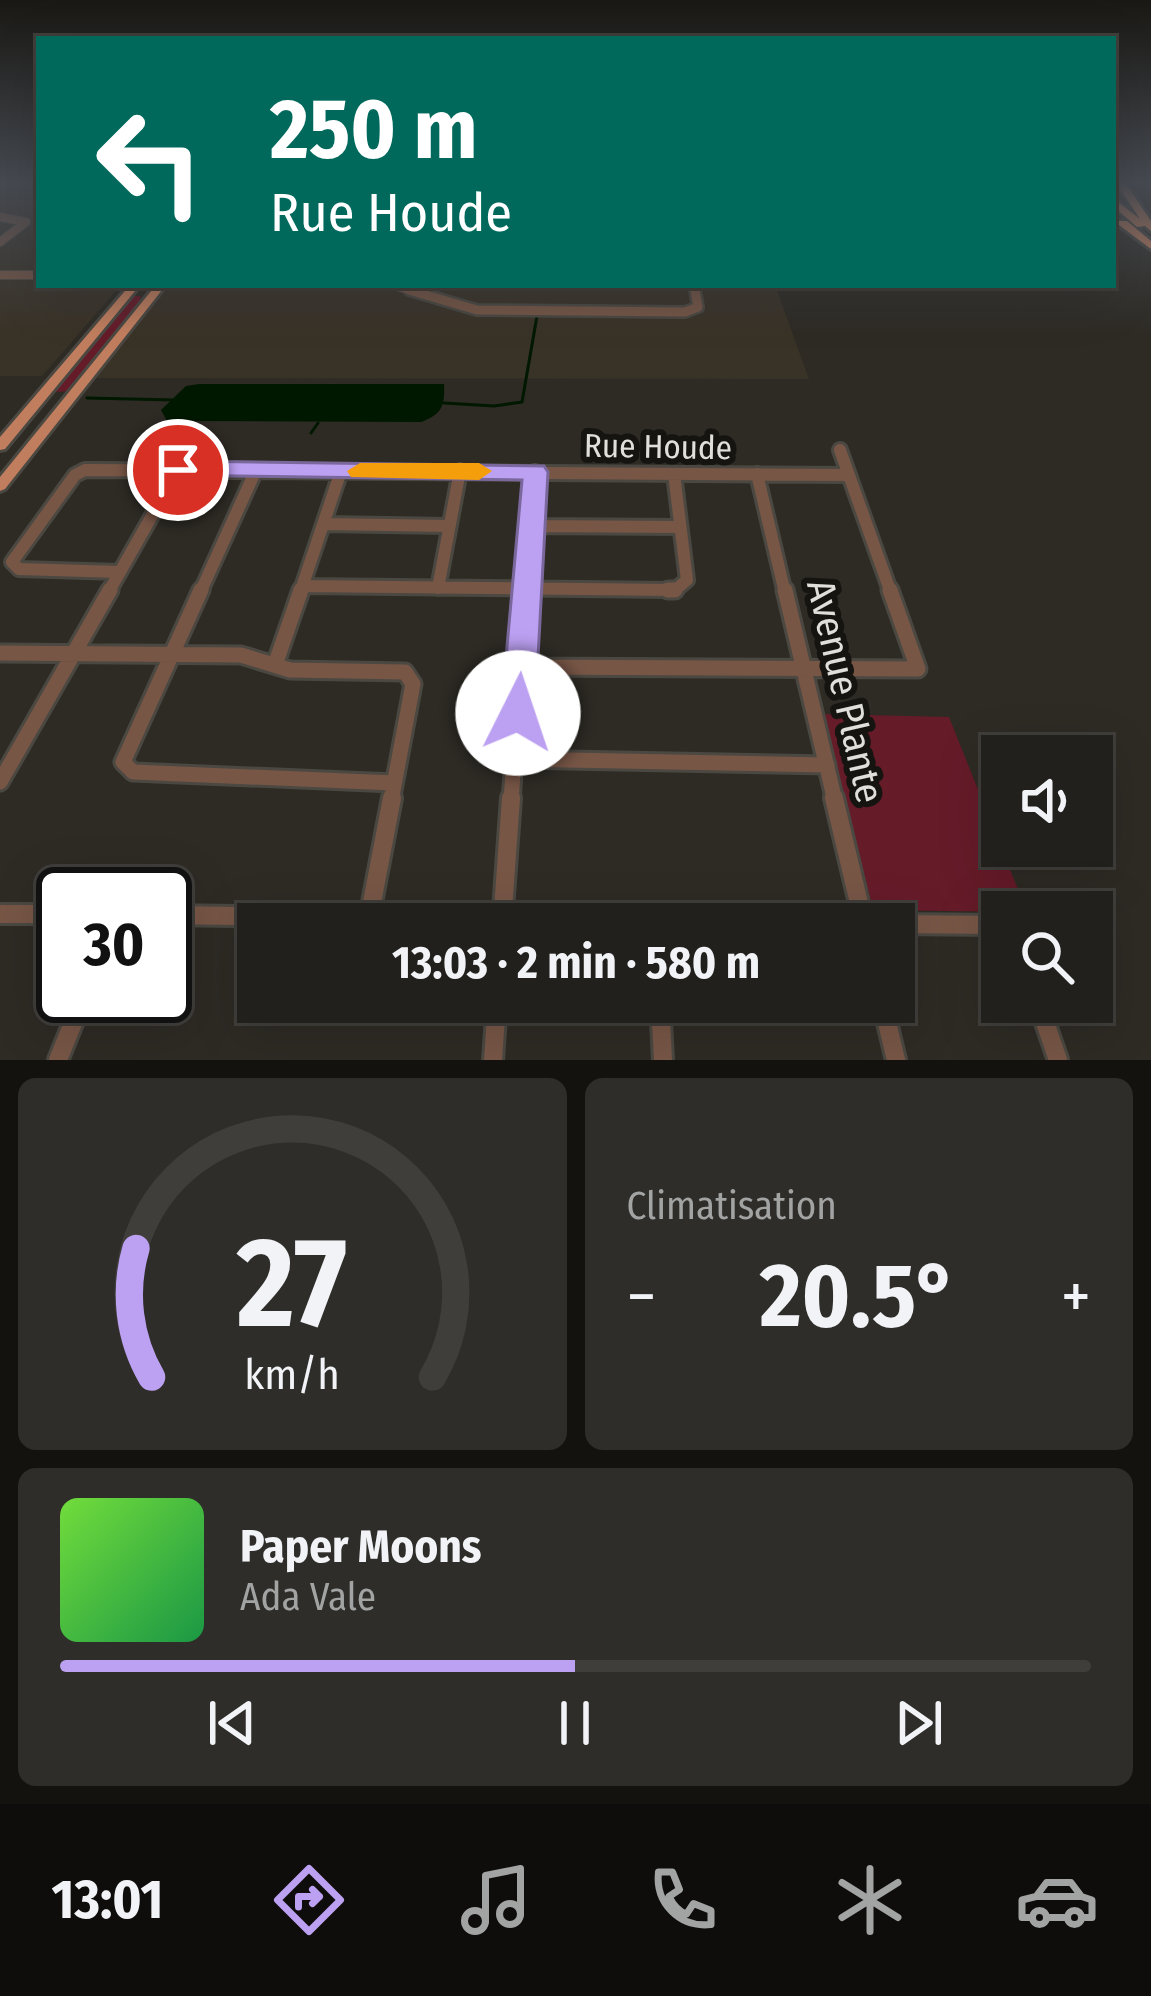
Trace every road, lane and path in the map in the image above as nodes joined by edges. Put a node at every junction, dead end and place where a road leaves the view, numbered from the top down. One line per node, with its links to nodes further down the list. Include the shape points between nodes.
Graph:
1 (0, 275): 2 (street)
2 (36, 275)
3 (134, 288): 8 (main road)
4 (159, 288): 7 (main road)
5 (403, 288): 6 (street, via 477,310 685,312 698,307)
6 (695, 288)
7 (148, 301): 8 (main road, via 142,293); 10 (main road)
8 (122, 302): 9 (main road)
9 (51, 385): 10 (main road, via 55,397); 11 (main road)
10 (76, 392): 21 (main road)
11 (0, 446)
12 (840, 450): 20 (street)
13 (178, 470): 14 (street, Rue Houde); 26 (street); 26 (street, Rue Houde, via 80,471 12,562 20,569)
14 (256, 470): 15 (street, Rue Houde); 32 (street)
15 (341, 471): 16 (street, Rue Houde); 22 (street)
16 (460, 471): 17 (street, Rue Houde); 23 (street)
17 (535, 472): 18 (street, Rue Houde); 24 (street)
18 (674, 473): 19 (street, Rue Houde); 25 (street)
19 (758, 474): 20 (street, Rue Houde); 35 (street, Avenue Plante)
20 (849, 475): 35 (street, via 918,669)
21 (0, 486)
22 (324, 524): 23 (street); 27 (street)
23 (449, 526): 28 (street)
24 (531, 526): 25 (street); 29 (street)
25 (680, 527): 29 (street, via 682,588)
26 (119, 572): 31 (street)
27 (303, 586): 28 (street); 33 (street)
28 (438, 588): 29 (street)
29 (526, 589): 34 (street)
30 (0, 653): 31 (street)
31 (73, 654): 32 (street); 38 (street)
32 (169, 654): 33 (street, via 241,655); 39 (street, via 124,753 127,768)
33 (274, 665): 39 (street, via 411,676)
34 (521, 667): 35 (street); 36 (street)
35 (804, 670): 37 (street, Avenue Plante)
36 (515, 759): 37 (street); 41 (street)
37 (827, 765): 42 (street, Avenue Plante)
38 (0, 782)
39 (394, 783): 40 (street)
40 (372, 903)
41 (503, 903)
42 (863, 903)
43 (0, 914): 44 (street)
44 (36, 914)
45 (192, 915): 46 (street)
46 (237, 916)
47 (915, 924): 48 (street)
48 (981, 926)
49 (73, 1023): 54 (street)
50 (496, 1023): 55 (street)
51 (661, 1023): 56 (street)
52 (887, 1023): 57 (street)
53 (1045, 1023): 58 (street)
54 (58, 1060)
55 (493, 1060)
56 (663, 1060)
57 (896, 1060)
58 (1058, 1060)

